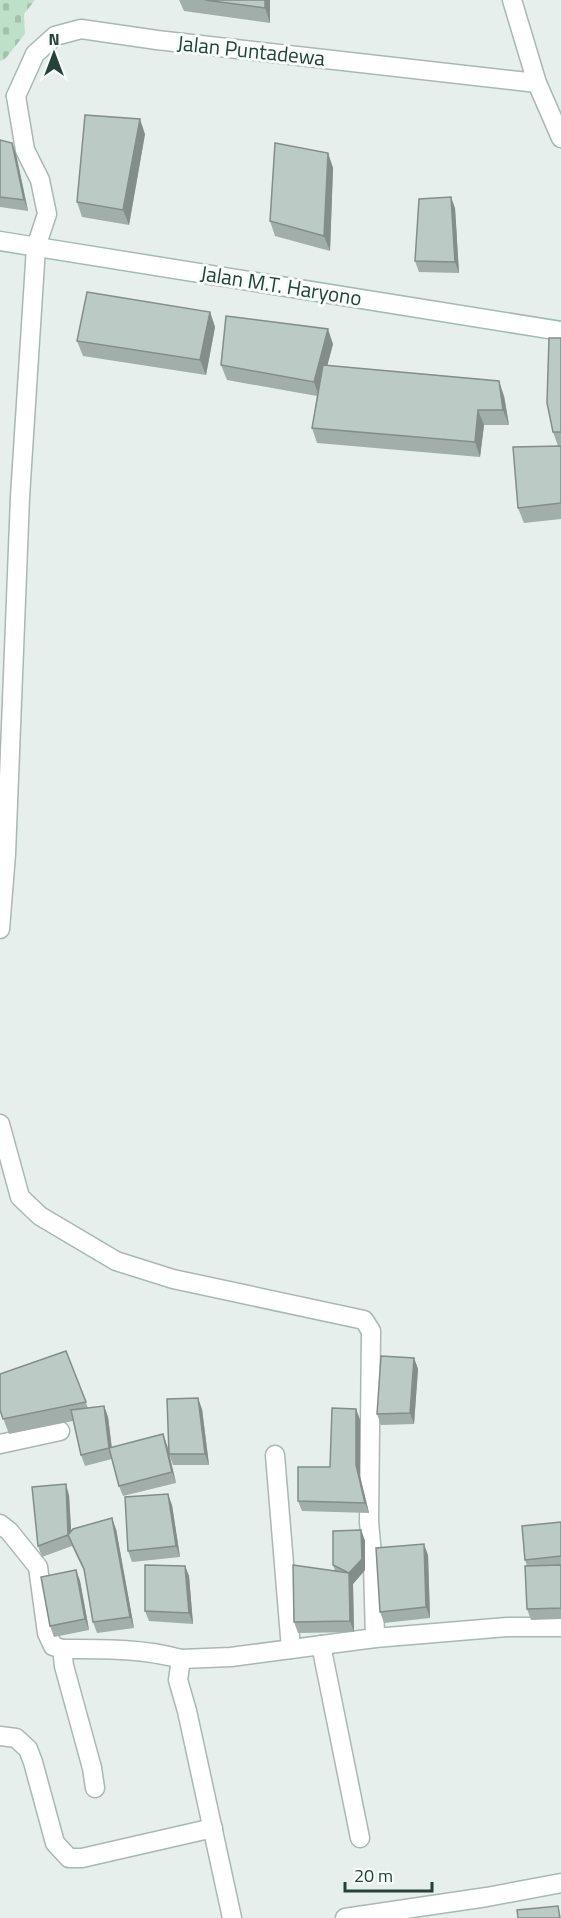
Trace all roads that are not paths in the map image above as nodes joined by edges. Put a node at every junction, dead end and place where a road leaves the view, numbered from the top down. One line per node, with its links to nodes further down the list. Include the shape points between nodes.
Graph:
1 (512, 0): 2 (street)
2 (537, 83): 3 (street, Jalan Puntadewa, via 81,29 54,36 35,54); 4 (street)
3 (8, 94): 6 (street, via 40,180 47,213)
4 (561, 138)
5 (0, 241): 6 (street, Jalan M.T. Haryono)
6 (36, 247): 7 (street, Jalan M.T. Haryono); 8 (street)
7 (561, 331)
8 (6, 729): 9 (street)
9 (3, 853): 10 (street)
10 (0, 929)
11 (0, 1124): 17 (street, via 20,1197 40,1216 116,1262 174,1279 364,1320 371,1331 369,1522)
12 (60, 1431): 13 (street)
13 (0, 1443)
14 (275, 1455): 20 (street)
15 (0, 1524): 19 (street, via 38,1567 47,1633 52,1646)
16 (561, 1627): 17 (street, via 507,1627)
17 (375, 1638): 18 (street)
18 (321, 1645): 20 (street); 25 (street)
19 (62, 1649): 21 (street, via 122,1649); 23 (street)
20 (291, 1649): 21 (street)
21 (181, 1659): 24 (street, via 178,1680)
22 (0, 1736): 24 (street, via 16,1738 28,1749 55,1843 69,1858)
23 (95, 1788)
24 (213, 1828): 27 (street)
25 (360, 1838)
26 (561, 1883): 28 (street)
27 (232, 1918)
28 (345, 1918)

